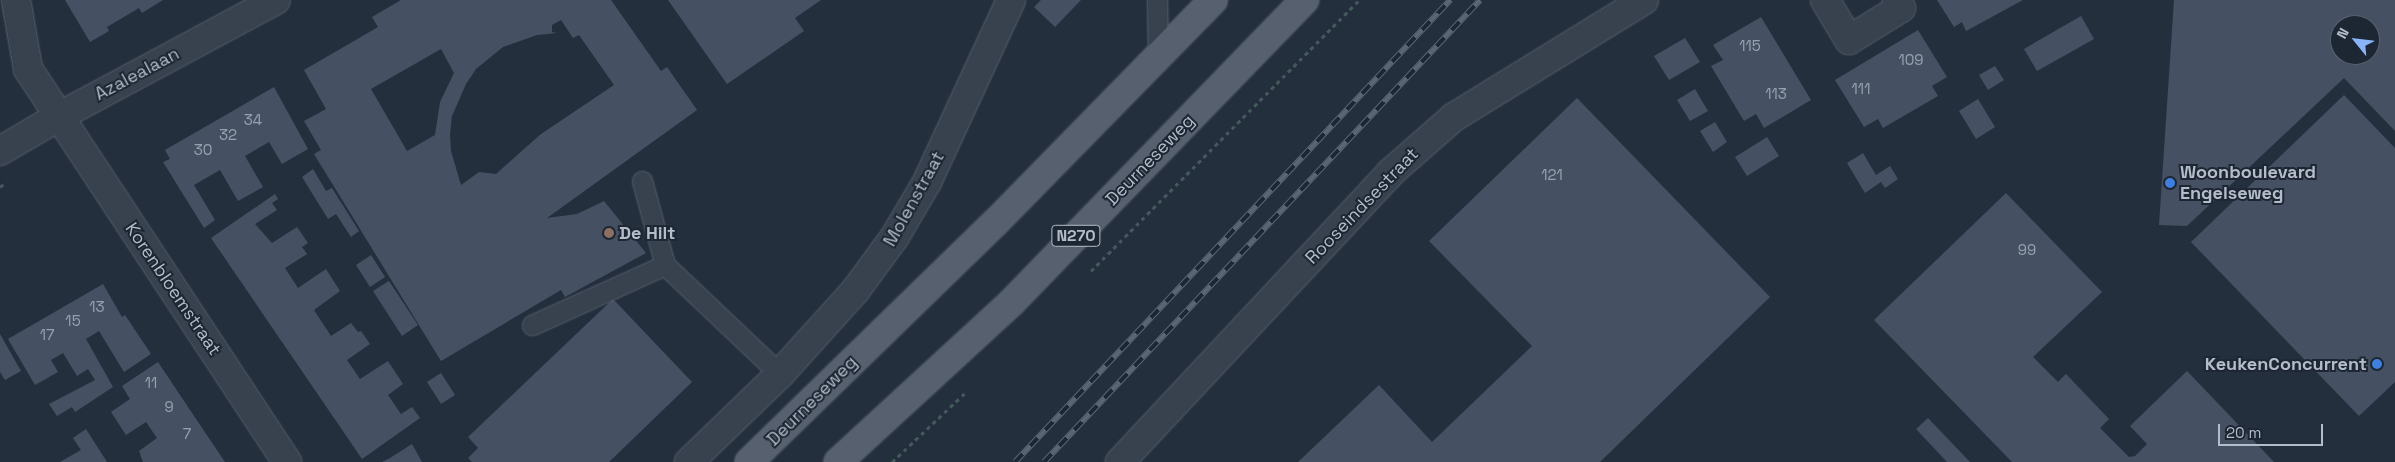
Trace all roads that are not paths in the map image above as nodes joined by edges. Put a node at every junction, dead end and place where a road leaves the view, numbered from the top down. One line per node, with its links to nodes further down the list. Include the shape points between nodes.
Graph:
1 (16, 0): 11 (street, Korenbloemstraat, via 28,69)
2 (276, 0): 11 (street, Azalealaan)
3 (1011, 0): 16 (street, Molenstraat, via 927,182 894,238 856,291)
4 (1157, 0): 10 (lane)
5 (1213, 0): 10 (main road, Deurneseweg)
6 (1306, 0): 20 (main road, Deurneseweg / N270, via 1011,303)
7 (1644, 0): 21 (street, Rooseindsestraat, via 1454,117 1390,173)
8 (1825, 0): 9 (street, via 1848,40 1901,8)
9 (1896, 0)
10 (1158, 59): 19 (main road, Deurneseweg)
11 (58, 116): 12 (street, Azalealaan); 17 (street, Korenbloemstraat)
12 (0, 152)
13 (642, 181): 14 (lane)
14 (665, 265): 15 (lane); 16 (lane)
15 (532, 325)
16 (780, 374): 18 (street, Molenstraat)
17 (287, 462)
18 (689, 462)
19 (749, 462)
20 (838, 462)
21 (1120, 462)

